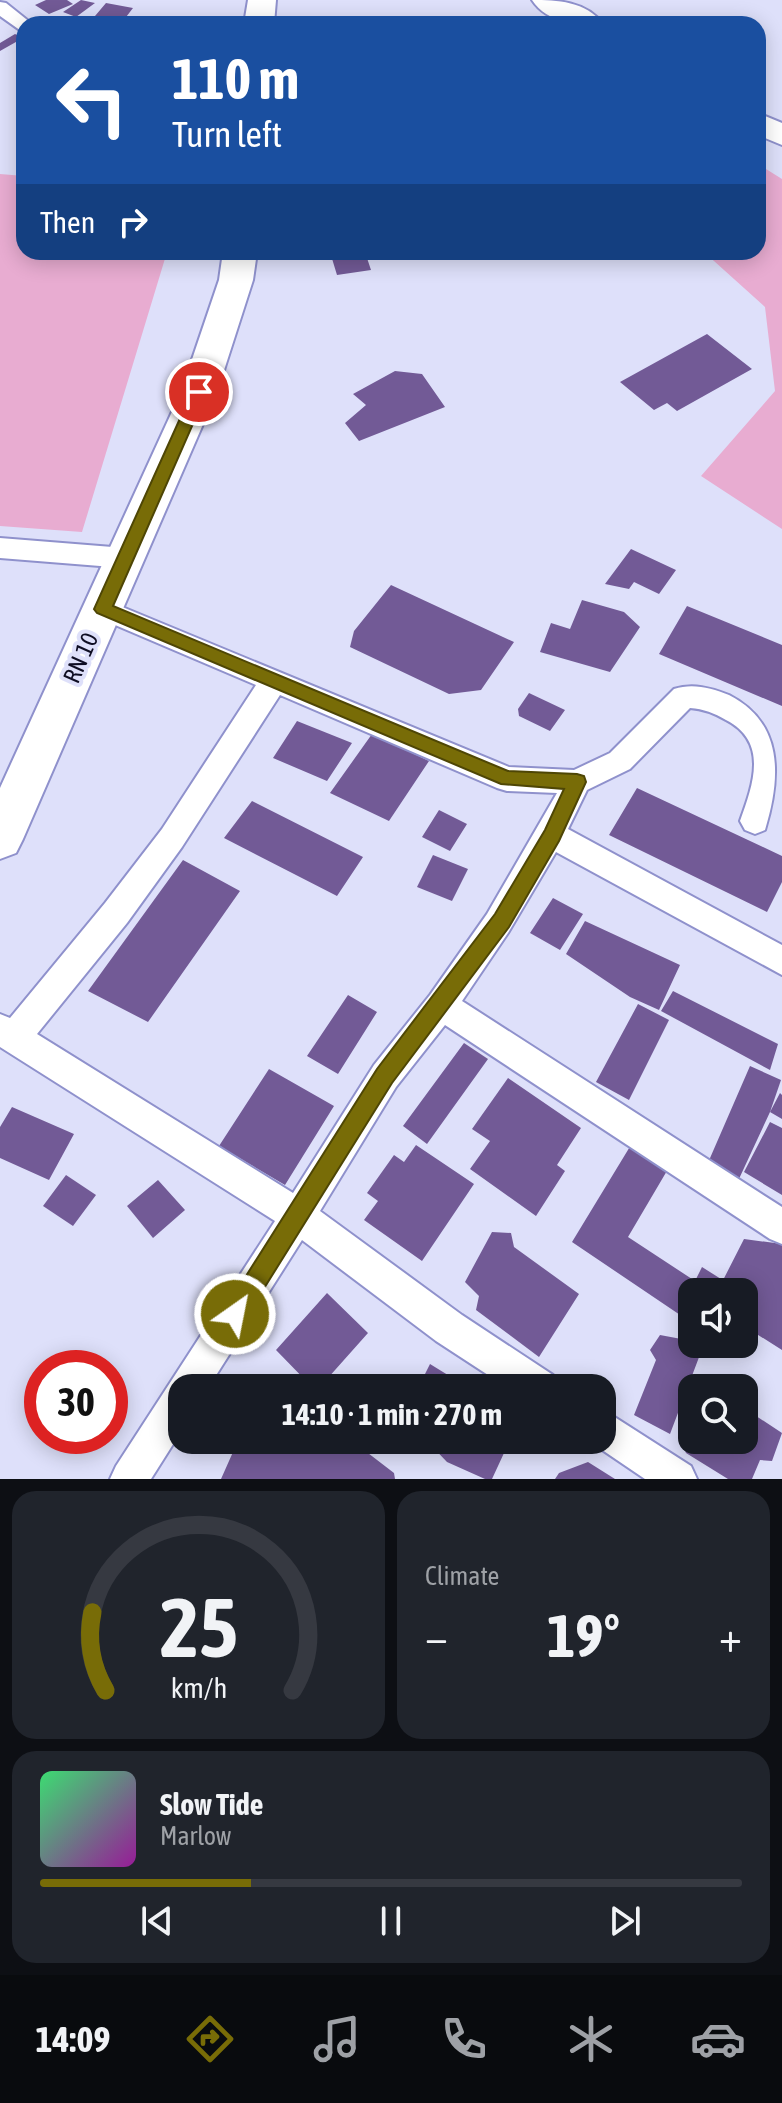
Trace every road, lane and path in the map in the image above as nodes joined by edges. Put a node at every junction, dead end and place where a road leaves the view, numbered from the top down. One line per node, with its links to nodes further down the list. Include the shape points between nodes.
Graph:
1 (546, 0): 3 (main road)
2 (0, 7): 4 (street)
3 (574, 16)
4 (16, 20)
5 (239, 260): 7 (main road, RN 10 / RN 10, via 199,392)
6 (0, 548): 7 (street)
7 (125, 558): 8 (main road, RN 10 / RN 10)
8 (103, 609): 9 (street); 13 (main road, RN 10 / RN 10)
9 (274, 681): 10 (street, via 507,779); 16 (street, via 172,838 116,913)
10 (577, 782): 11 (street, via 620,761 684,697 708,697 761,725 773,739 776,757); 12 (street)
11 (755, 821)
12 (552, 835): 14 (street); 15 (street, via 502,920)
13 (0, 839)
14 (782, 961)
15 (441, 1005): 17 (street, via 385,1076); 18 (street)
16 (7, 1034): 17 (street)
17 (298, 1216): 19 (street); 20 (street)
18 (782, 1227)
19 (196, 1374)
20 (519, 1374)
21 (168, 1418): 23 (street)
22 (616, 1437): 24 (street)
23 (129, 1479)
24 (678, 1479)

